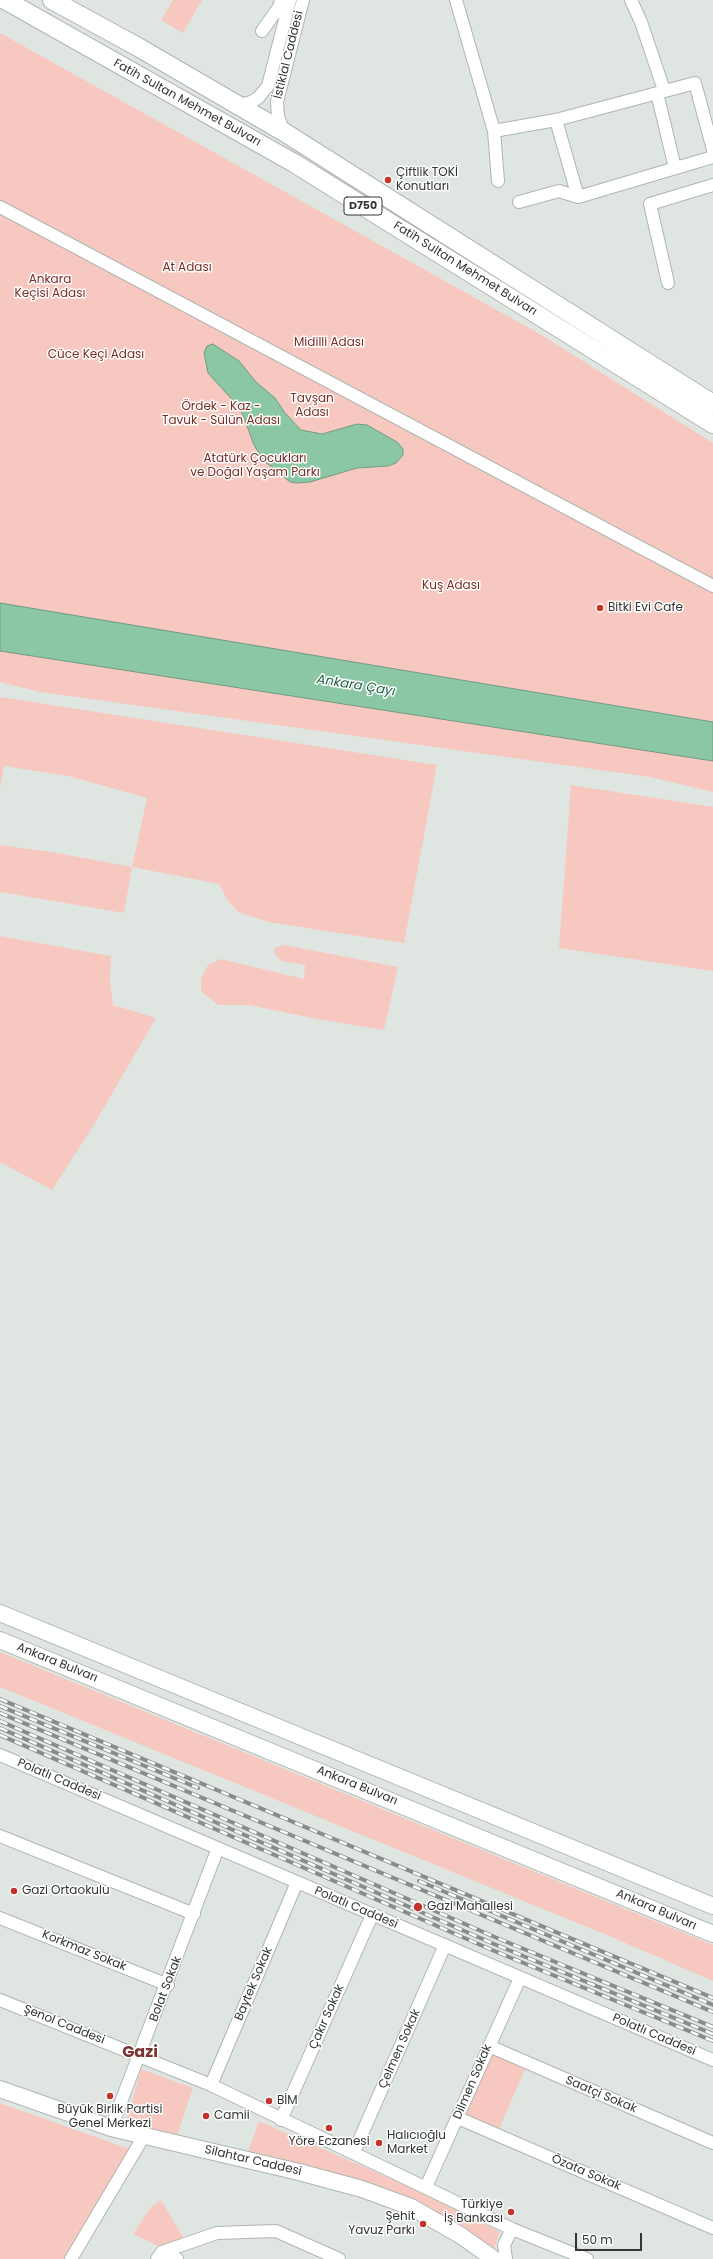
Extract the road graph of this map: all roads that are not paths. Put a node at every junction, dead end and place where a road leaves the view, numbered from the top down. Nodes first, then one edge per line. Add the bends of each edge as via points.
1 (5, 0) edge
2 (52, 0) edge
3 (281, 0) edge
4 (290, 0) edge
5 (303, 0) edge
6 (456, 0) edge
7 (631, 0) edge
8 (262, 31) dead end
9 (660, 92) junction
10 (238, 105) junction
11 (556, 120) junction
12 (494, 131) junction
13 (284, 132) junction
14 (713, 150) edge
15 (713, 157) edge
16 (675, 168) junction
17 (498, 181) dead end
18 (713, 185) edge
19 (578, 197) junction
20 (519, 202) dead end
21 (0, 207) edge
22 (668, 283) dead end
23 (713, 404) edge
24 (713, 424) edge
25 (713, 586) edge
26 (0, 1613) edge
27 (0, 1640) edge
28 (0, 1755) edge
29 (0, 1836) edge
30 (218, 1848) junction
31 (297, 1882) junction
32 (713, 1906) edge
33 (194, 1914) junction
34 (372, 1914) junction
35 (0, 1918) edge
36 (713, 1934) edge
37 (445, 1945) junction
38 (520, 1978) junction
39 (168, 1985) junction
40 (0, 2000) edge
41 (489, 2046) junction
42 (140, 2055) junction
43 (713, 2060) edge
44 (211, 2085) junction
45 (0, 2089) edge
46 (458, 2118) junction
47 (281, 2120) junction
48 (111, 2128) junction
49 (144, 2136) junction
50 (713, 2143) edge
51 (354, 2152) junction
52 (426, 2186) junction
53 (713, 2228) edge
54 (512, 2229) junction
55 (159, 2255) edge
56 (71, 2259) edge
57 (177, 2259) edge
58 (339, 2259) edge
59 (494, 2259) edge
60 (506, 2259) edge
61 (586, 2259) edge

1 - 24 highway, Fatih Sultan Mehmet Bulvarı / D750 via 294,163
2 - 10 highway, Fatih Sultan Mehmet Bulvarı / D750
3 - 8 street
4 - 10 street, İstiklal Caddesi via 268,86 258,98
5 - 13 street, İstiklal Caddesi via 277,102 278,117
6 - 12 street
7 - 9 street
9 - 11 street
9 - 14 street via 695,83
9 - 16 street
10 - 13 highway, Fatih Sultan Mehmet Bulvarı / D750
11 - 12 street
11 - 19 street
12 - 17 street
13 - 23 highway, Fatih Sultan Mehmet Bulvarı / D750
15 - 16 street
16 - 19 street
18 - 22 street via 650,204
19 - 20 street via 559,191
21 - 25 street
26 - 32 main road, Ankara Bulvarı
27 - 36 main road, Ankara Bulvarı
28 - 30 street, Polatlı Caddesi
29 - 33 street
30 - 31 street, Polatlı Caddesi
30 - 33 street, Bolat Sokak
31 - 34 street, Polatlı Caddesi
31 - 44 street, Baytek Sokak
33 - 39 street, Bolat Sokak
34 - 37 street, Polatlı Caddesi
34 - 47 street, Çakır Sokak
35 - 39 street, Korkmaz Sokak
37 - 38 street, Polatlı Caddesi
37 - 51 street, Çelmen Sokak
38 - 41 street, Dilmen Sokak
38 - 43 street, Polatlı Caddesi
39 - 42 street, Bolat Sokak
40 - 42 street, Şenol Caddesi
41 - 46 street, Dilmen Sokak
41 - 50 street, Saatçi Sokak
42 - 44 street, Şenol Caddesi
42 - 48 street, Bolat Sokak
44 - 47 street, Şenol Caddesi
45 - 48 main road, Silahtar Caddesi
46 - 52 street, Dilmen Sokak
46 - 53 street, Özata Sokak
47 - 51 street, Şenol Caddesi
48 - 49 main road, Silahtar Caddesi
49 - 56 street
49 - 59 main road, Silahtar Caddesi via 299,2172 397,2202 411,2207 460,2235
51 - 52 street, Şenol Caddesi
52 - 54 street, Şenol Caddesi
54 - 60 street via 504,2245
54 - 61 street, Şenol Caddesi
55 - 57 street
55 - 58 street via 217,2233 276,2231

